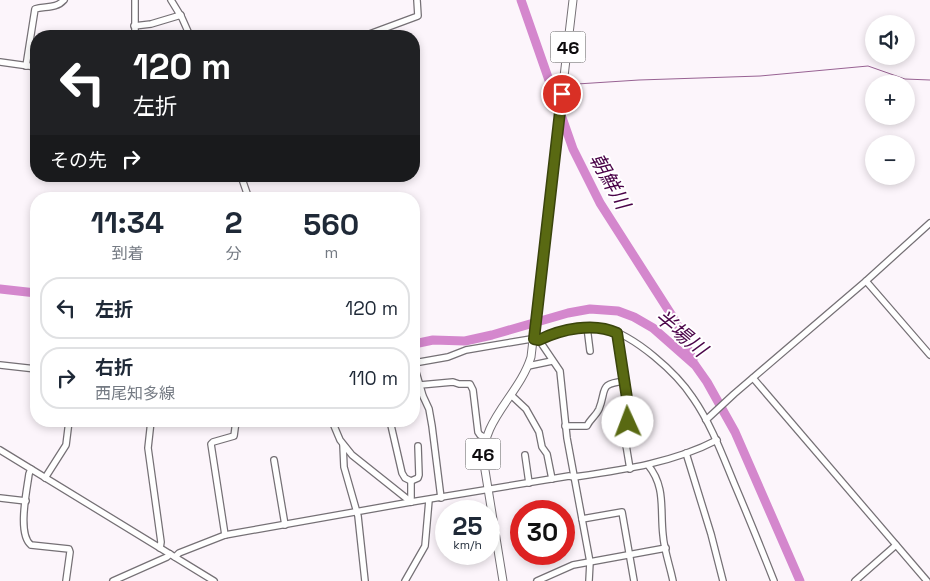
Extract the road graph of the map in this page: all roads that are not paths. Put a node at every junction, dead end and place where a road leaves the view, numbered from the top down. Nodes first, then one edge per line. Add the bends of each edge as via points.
1 (64, 0) edge
2 (134, 0) edge
3 (171, 0) edge
4 (417, 0) edge
5 (573, 0) edge
6 (181, 15) junction
7 (134, 26) junction
8 (32, 30) edge
9 (134, 30) edge
10 (187, 30) edge
11 (380, 30) edge
12 (30, 41) edge
13 (0, 62) edge
14 (26, 66) junction
15 (30, 66) edge
16 (930, 223) edge
17 (866, 281) junction
18 (587, 327) junction
19 (617, 333) junction
20 (536, 340) junction
21 (590, 351) dead end
22 (930, 355) edge
23 (552, 361) junction
24 (420, 363) edge
25 (0, 365) edge
26 (528, 366) junction
27 (30, 368) edge
28 (753, 378) junction
29 (625, 381) junction
30 (420, 385) joint
31 (512, 395) junction
32 (707, 419) junction
33 (566, 426) junction
34 (68, 427) edge
35 (150, 427) edge
36 (235, 427) edge
37 (335, 427) edge
38 (391, 427) edge
39 (486, 438) junction
40 (717, 440) junction
41 (343, 445) junction
42 (418, 446) dead end
43 (0, 450) edge
44 (686, 453) junction
45 (525, 455) dead end
46 (274, 460) dead end
47 (648, 465) junction
48 (32, 469) junction
49 (630, 469) junction
50 (574, 477) junction
51 (45, 478) junction
52 (552, 479) junction
53 (411, 480) junction
54 (529, 483) junction
55 (489, 490) junction
56 (0, 498) edge
57 (441, 498) junction
58 (429, 500) junction
59 (26, 501) junction
60 (411, 502) junction
61 (356, 512) junction
62 (582, 519) junction
63 (285, 525) junction
64 (225, 535) junction
65 (896, 546) junction
66 (160, 548) junction
67 (666, 548) junction
68 (629, 554) junction
69 (173, 556) junction
70 (590, 562) junction
71 (66, 581) edge
72 (113, 581) edge
73 (214, 581) edge
74 (365, 581) edge
75 (404, 581) edge
76 (503, 581) edge
77 (537, 581) edge
78 (589, 581) edge
79 (634, 581) edge
80 (673, 581) edge
81 (723, 581) edge
82 (774, 581) edge
83 (855, 581) edge
84 (927, 581) edge

1 - 8 street via 54,7 35,9
2 - 7 street
3 - 6 street
4 - 11 street via 418,16
5 - 20 main road, 46 via 534,331
6 - 7 street
6 - 10 street
7 - 9 street
12 - 14 street
13 - 14 street
14 - 15 street
16 - 17 street
17 - 22 street
17 - 28 street
18 - 19 street
18 - 20 street
18 - 21 street
19 - 29 street
19 - 32 street via 668,370 692,396
20 - 23 street
20 - 24 street via 466,350
20 - 26 main road, 46
23 - 26 street
23 - 33 street via 560,371
25 - 27 street
26 - 31 main road, 46
28 - 32 street
28 - 65 street
29 - 33 street via 606,386 599,410 587,426
29 - 49 street via 630,418 623,428
30 - 39 street via 470,384 478,432
30 - 57 street via 429,409
31 - 39 main road, 46 via 491,423
31 - 52 street via 526,408 539,432
32 - 40 street
33 - 50 street
34 - 51 street via 66,445
35 - 66 street via 148,448
36 - 64 street via 234,436 211,444
37 - 41 street
38 - 53 street via 402,473
39 - 55 main road, 46 via 483,454
40 - 44 street
40 - 82 street
41 - 60 street
41 - 61 street via 344,467
42 - 53 street via 419,475
43 - 48 street
44 - 47 street
44 - 81 street
45 - 54 street
46 - 63 street
47 - 49 street
47 - 67 street via 660,488
48 - 51 street
48 - 59 street
49 - 50 street
50 - 52 street
50 - 62 street
51 - 66 street
52 - 54 street
53 - 60 street
54 - 55 street
55 - 57 street
55 - 76 main road, 46
56 - 59 street
57 - 58 street
58 - 60 street
58 - 75 street via 425,546
59 - 71 street via 24,520 28,542 70,550
60 - 61 street
61 - 63 street
61 - 74 street
62 - 68 street via 622,512
62 - 70 street
63 - 64 street
64 - 69 street
65 - 83 street
65 - 84 street
66 - 69 street
67 - 68 street
67 - 80 street
68 - 70 street
68 - 79 street
69 - 72 street
69 - 73 street
70 - 77 street via 573,565
70 - 78 street

